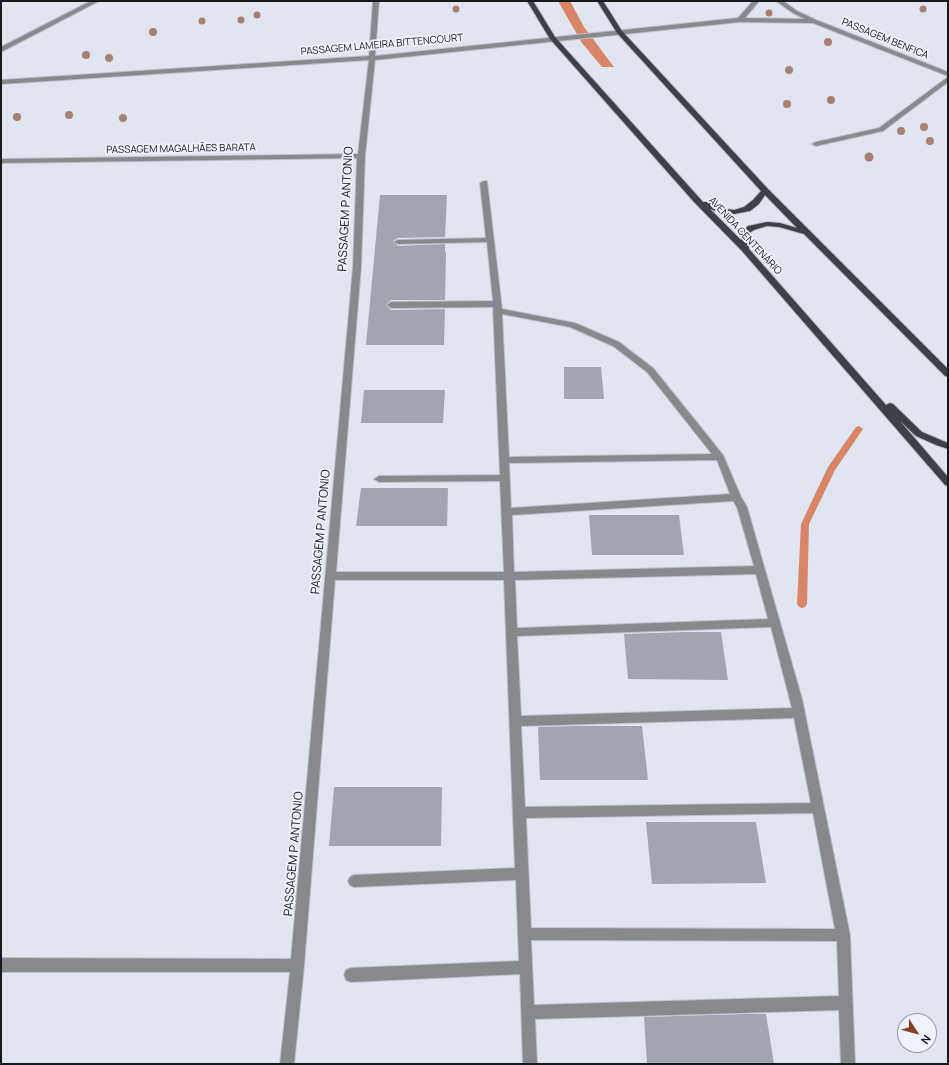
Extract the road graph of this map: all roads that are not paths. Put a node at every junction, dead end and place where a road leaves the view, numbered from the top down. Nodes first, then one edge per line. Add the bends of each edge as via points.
1 (96, 1) edge
2 (376, 1) edge
3 (530, 1) edge
4 (600, 1) edge
5 (756, 1) edge
6 (779, 1) edge
7 (740, 20) junction
8 (814, 21) junction
9 (619, 32) junction
10 (552, 38) junction
11 (1, 50) edge
12 (372, 58) junction
13 (948, 74) edge
14 (948, 79) edge
15 (1, 82) edge
16 (816, 144) dead end
17 (361, 156) junction
18 (1, 161) edge
19 (484, 183) dead end
20 (765, 191) junction
21 (698, 200) junction
22 (805, 233) junction
23 (490, 240) junction
24 (398, 242) dead end
25 (745, 249) junction
26 (391, 305) dead end
27 (497, 308) junction
28 (853, 372) junction
29 (948, 374) edge
30 (948, 446) edge
31 (720, 457) junction
32 (504, 460) junction
33 (505, 478) junction
34 (379, 479) dead end
35 (948, 483) edge
36 (736, 498) junction
37 (506, 512) junction
38 (760, 570) junction
39 (330, 576) junction
40 (510, 576) junction
41 (775, 623) junction
42 (512, 632) junction
43 (799, 713) junction
44 (516, 721) junction
45 (818, 808) junction
46 (520, 813) junction
47 (522, 874) junction
48 (354, 881) dead end
49 (525, 934) junction
50 (843, 935) junction
51 (1, 965) edge
52 (297, 966) junction
53 (526, 967) junction
54 (352, 974) dead end
55 (846, 1003) junction
56 (528, 1012) junction
57 (287, 1064) edge
58 (530, 1064) edge
59 (848, 1064) edge

1 - 11 street
2 - 12 street, PASSAGEM P ANTONIO
3 - 10 main road, AVENIDA CENTENÁRIO
4 - 9 main road
5 - 7 street
6 - 8 street, PASSAGEM BENFICA
7 - 8 street, PASSAGEM BENFICA
7 - 9 street, PASSAGEM LAMEIRA BITTENCOURT
8 - 13 street, PASSAGEM BENFICA
9 - 10 street, PASSAGEM LAMEIRA BITTENCOURT
9 - 20 main road
10 - 12 street, PASSAGEM LAMEIRA BITTENCOURT
10 - 21 main road, AVENIDA CENTENÁRIO
12 - 15 street, PASSAGEM LAMEIRA BITTENCOURT
12 - 17 street, PASSAGEM P ANTONIO
14 - 16 street via 881,130
17 - 18 street, PASSAGEM MAGALHÃES BARATA
17 - 39 street, PASSAGEM P ANTONIO via 357,267
19 - 23 street
20 - 21 main road via 747,209 734,212 718,210
20 - 22 main road
21 - 25 main road, AVENIDA CENTENÁRIO
22 - 25 main road via 780,225 767,224 751,228 744,233
22 - 29 main road
23 - 24 street
23 - 27 street
25 - 28 main road, AVENIDA CENTENÁRIO
26 - 27 street
27 - 31 street via 572,325 616,344 650,370
27 - 32 street
28 - 30 main road via 919,434
28 - 35 main road, AVENIDA CENTENÁRIO
31 - 32 street
31 - 36 street
32 - 33 street
33 - 34 street
33 - 37 street
36 - 37 street
36 - 38 street via 742,507
37 - 40 street
38 - 40 street
38 - 41 street
39 - 40 street
39 - 52 street, PASSAGEM P ANTONIO
40 - 42 street
41 - 42 street
41 - 43 street
42 - 44 street
43 - 44 street
43 - 45 street
44 - 46 street
45 - 46 street
45 - 50 street
46 - 47 street
47 - 48 street
47 - 49 street
49 - 50 street
49 - 53 street
50 - 55 street
51 - 52 street
52 - 57 street, PASSAGEM P ANTONIO
53 - 54 street
53 - 56 street
55 - 56 street
55 - 59 street
56 - 58 street

